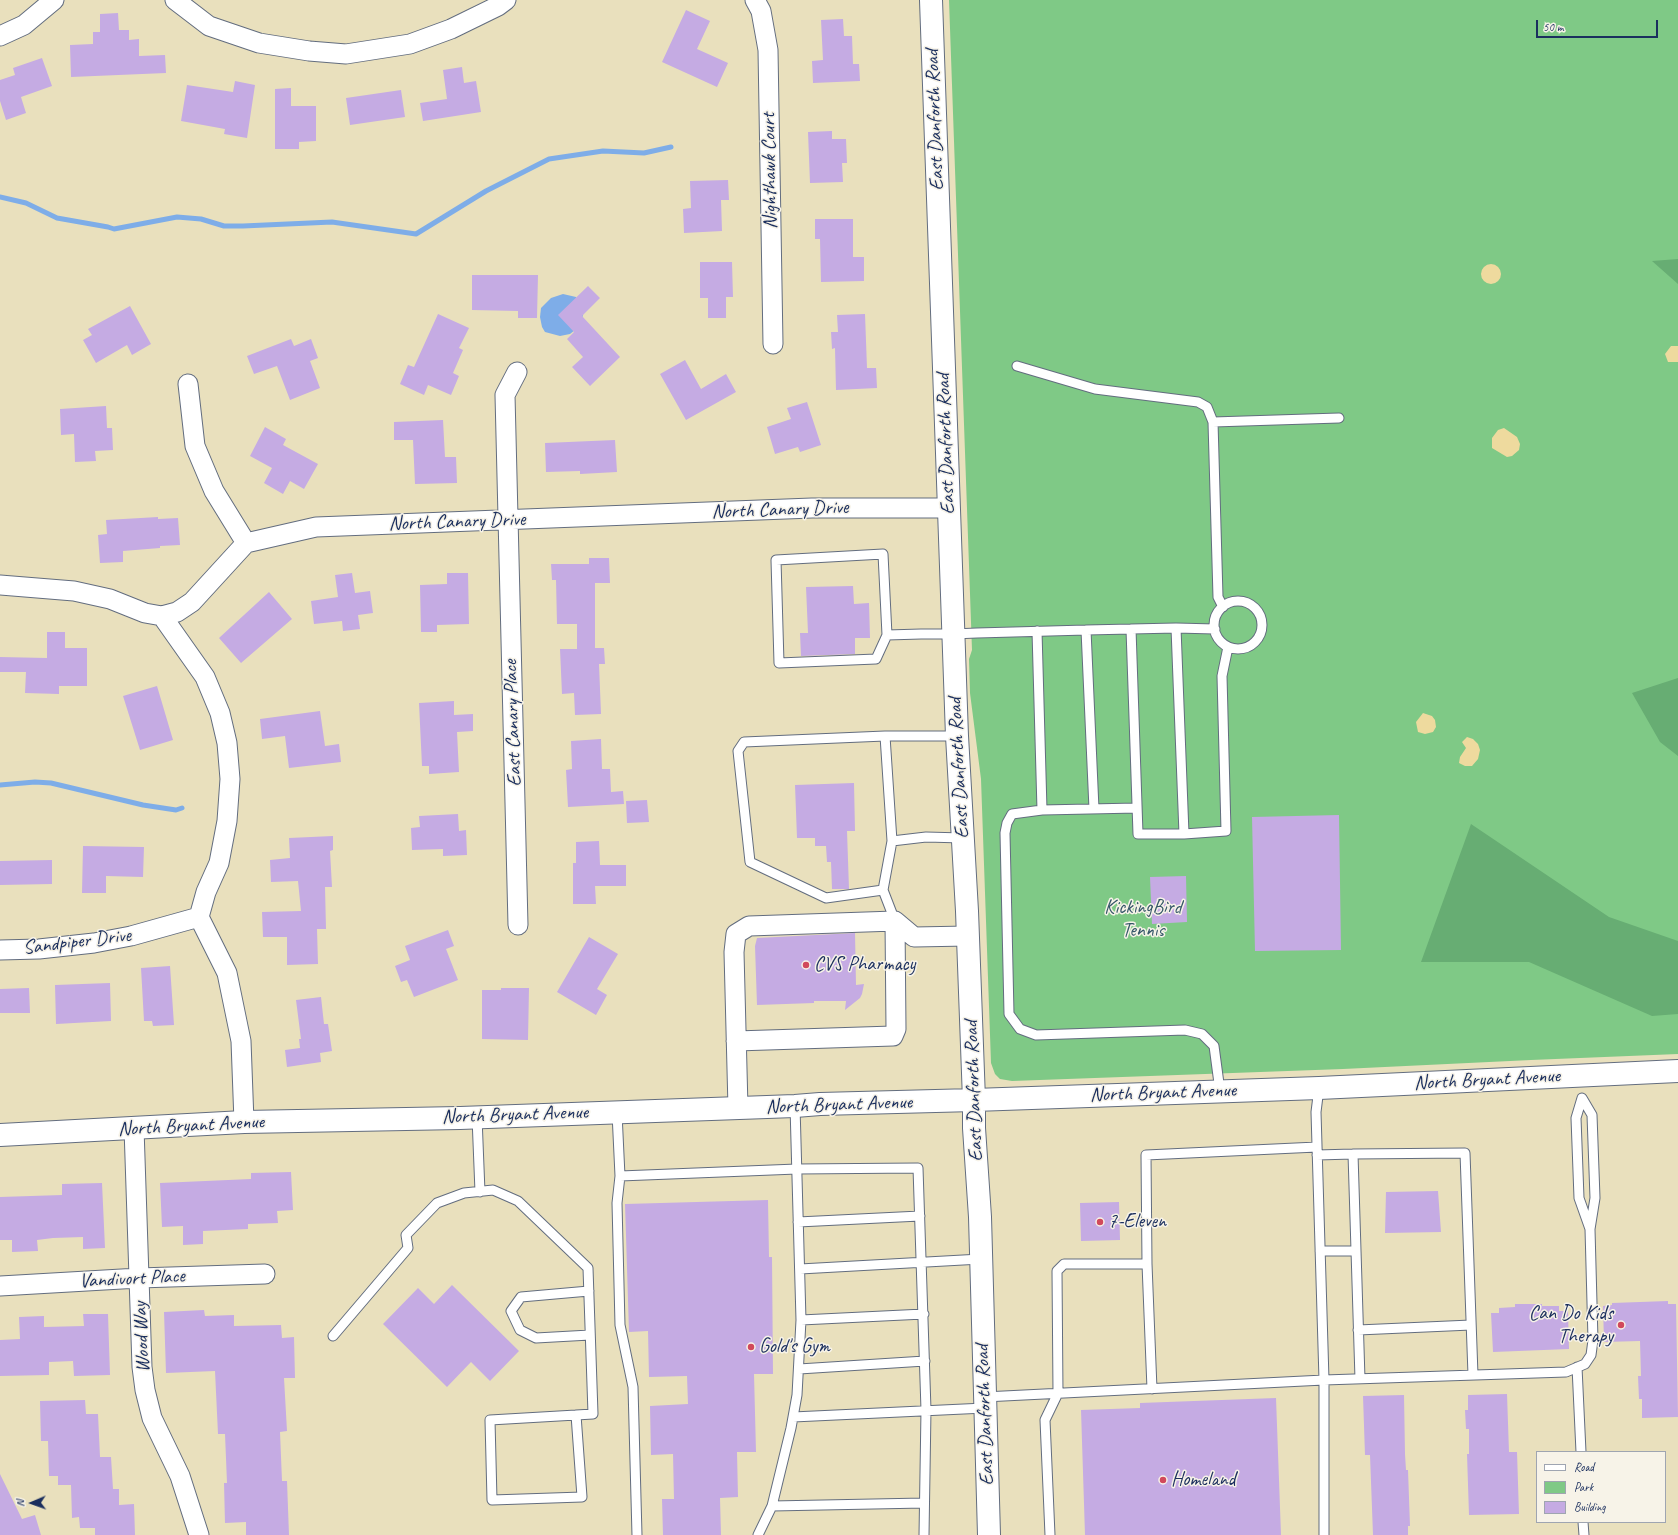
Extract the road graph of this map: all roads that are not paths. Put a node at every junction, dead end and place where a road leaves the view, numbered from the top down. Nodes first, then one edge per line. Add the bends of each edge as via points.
1 (54, 0) edge
2 (175, 0) edge
3 (506, 0) edge
4 (756, 0) edge
5 (931, 0) edge
6 (0, 36) edge
7 (773, 344) dead end
8 (1017, 366) dead end
9 (517, 372) dead end
10 (188, 384) dead end
11 (1339, 418) dead end
12 (1213, 422) junction
13 (948, 508) junction
14 (508, 521) junction
15 (246, 543) junction
16 (0, 585) edge
17 (1223, 607) junction
18 (162, 616) junction
19 (1176, 628) junction
20 (1131, 629) junction
21 (1215, 629) junction
22 (1086, 630) junction
23 (1037, 631) junction
24 (954, 634) junction
25 (887, 635) junction
26 (1228, 647) junction
27 (885, 736) junction
28 (957, 736) junction
29 (1137, 808) junction
30 (1094, 809) junction
31 (1042, 810) junction
32 (1184, 834) junction
33 (963, 838) junction
34 (892, 841) junction
35 (883, 890) junction
36 (199, 917) junction
37 (895, 921) junction
38 (518, 925) dead end
39 (968, 936) junction
40 (0, 950) edge
41 (736, 1041) junction
42 (1678, 1071) edge
43 (1582, 1087) junction
44 (1319, 1088) junction
45 (1220, 1091) junction
46 (974, 1100) junction
47 (795, 1106) junction
48 (738, 1108) junction
49 (617, 1111) junction
50 (477, 1117) junction
51 (244, 1122) junction
52 (134, 1128) junction
53 (0, 1135) edge
54 (1317, 1151) junction
55 (1353, 1154) junction
56 (797, 1169) junction
57 (620, 1176) junction
58 (480, 1192) junction
59 (920, 1216) junction
60 (798, 1222) junction
61 (1590, 1229) junction
62 (1356, 1250) junction
63 (1320, 1251) junction
64 (981, 1259) junction
65 (922, 1262) junction
66 (1147, 1264) junction
67 (800, 1269) junction
68 (265, 1274) dead end
69 (139, 1278) junction
70 (0, 1286) edge
71 (589, 1291) junction
72 (924, 1314) junction
73 (801, 1320) junction
74 (1471, 1325) junction
75 (1358, 1330) junction
76 (333, 1336) dead end
77 (590, 1336) junction
78 (925, 1361) junction
79 (1577, 1367) junction
80 (799, 1369) junction
81 (1473, 1375) junction
82 (1360, 1379) junction
83 (1324, 1380) junction
84 (1152, 1389) junction
85 (1058, 1393) junction
86 (985, 1402) junction
87 (926, 1410) junction
88 (576, 1415) junction
89 (793, 1417) junction
90 (1580, 1451) edge
91 (924, 1503) junction
92 (772, 1506) junction
93 (1583, 1523) edge
94 (199, 1535) edge
95 (637, 1535) edge
96 (758, 1535) edge
97 (924, 1535) edge
98 (989, 1535) edge
99 (1050, 1535) edge
100 (1324, 1535) edge
101 (1584, 1535) edge

1 - 6 street via 24,25
2 - 3 street via 209,26 259,43 346,54 410,44 451,29
4 - 7 street, Nighthawk Court via 761,11 768,50
5 - 13 street, East Danforth Road
8 - 12 lane via 1095,389 1198,402 1207,407
9 - 14 street, East Canary Place via 505,395
10 - 15 street via 195,446 214,491
11 - 12 lane
12 - 17 lane via 1218,597
13 - 14 street, North Canary Drive via 812,508
13 - 24 street, East Danforth Road
14 - 15 street, North Canary Drive via 316,527
14 - 38 street, East Canary Place
15 - 18 street via 192,602 177,612
16 - 18 street via 74,591 110,599 145,613
17 - 21 lane via 1215,621
17 - 26 lane via 1238,601 1246,602 1253,606 1262,619 1260,634 1250,646 1243,649
18 - 36 street via 205,678 220,713 227,743 230,779 228,821 220,863 206,892
19 - 20 lane
19 - 21 lane
19 - 32 lane
20 - 22 lane
20 - 29 lane
21 - 26 lane via 1222,643
22 - 23 lane
22 - 30 lane
23 - 24 lane
23 - 31 lane
24 - 25 lane
24 - 28 street, East Danforth Road
25 - 25 lane via 883,554 776,560 779,663 876,659
26 - 32 lane via 1222,676 1226,831
27 - 28 lane
27 - 34 lane
27 - 35 lane via 744,742 738,751 750,862 826,898
28 - 33 street, East Danforth Road
29 - 30 lane
29 - 32 lane via 1138,834
30 - 31 lane
31 - 45 lane via 1012,814 1005,833 1009,1014 1020,1029 1036,1035 1185,1030 1202,1034 1214,1046
33 - 34 lane
33 - 39 street, East Danforth Road
34 - 35 lane
35 - 37 lane
36 - 40 street, Sandpiper Drive via 132,936 94,943
36 - 51 street via 227,973 241,1041
37 - 39 street via 914,937
37 - 41 street via 749,926 736,934
37 - 41 street via 894,1036
39 - 46 street, East Danforth Road
41 - 48 street
42 - 43 street, North Bryant Avenue
43 - 44 street, North Bryant Avenue
43 - 61 lane via 1592,1115 1595,1198
43 - 61 lane via 1576,1118 1579,1198
44 - 45 street, North Bryant Avenue
44 - 54 lane via 1316,1112
45 - 46 street, North Bryant Avenue
46 - 47 street, North Bryant Avenue
46 - 64 street, East Danforth Road
47 - 48 street, North Bryant Avenue
47 - 56 lane
48 - 49 street, North Bryant Avenue
49 - 50 street, North Bryant Avenue
49 - 57 lane
50 - 51 street, North Bryant Avenue
50 - 58 lane
51 - 52 street, North Bryant Avenue
52 - 53 street, North Bryant Avenue
52 - 69 street, Wood Way
54 - 55 lane
54 - 63 lane
54 - 66 lane via 1146,1155
55 - 62 lane
55 - 74 lane via 1465,1153
56 - 57 lane
56 - 59 lane via 918,1168
56 - 60 lane
57 - 95 lane via 617,1203 620,1325 633,1387
58 - 71 lane via 492,1190 518,1202 588,1268
58 - 76 lane via 464,1193 437,1203 406,1235 408,1248
59 - 60 lane
59 - 65 lane
60 - 67 lane
61 - 79 lane via 1593,1340 1591,1355 1585,1364
62 - 63 lane
62 - 75 lane
63 - 83 lane
64 - 65 lane
64 - 86 street, East Danforth Road
65 - 67 lane
65 - 72 lane
66 - 84 lane
66 - 85 lane via 1064,1264 1057,1271
67 - 73 lane
68 - 69 street, Vandivort Place
69 - 70 street, Vandivort Place
69 - 94 street, Wood Way via 145,1390 152,1418 180,1476
71 - 77 lane
71 - 77 lane via 521,1297 511,1311 520,1330 536,1338
72 - 73 lane
72 - 78 lane
73 - 80 lane
74 - 75 lane
74 - 81 lane
75 - 82 lane
77 - 88 lane via 593,1414
78 - 80 lane
78 - 87 lane
79 - 81 lane via 1566,1372
79 - 90 lane
80 - 89 lane
81 - 82 lane
82 - 83 lane
83 - 84 lane
83 - 100 lane
84 - 85 lane
85 - 86 lane
85 - 99 lane via 1045,1420
86 - 87 lane
86 - 98 street, East Danforth Road
87 - 89 lane
87 - 91 lane
88 - 88 lane via 582,1497 492,1500 490,1420
89 - 92 lane
91 - 92 lane
91 - 97 lane
92 - 96 lane
93 - 101 lane

